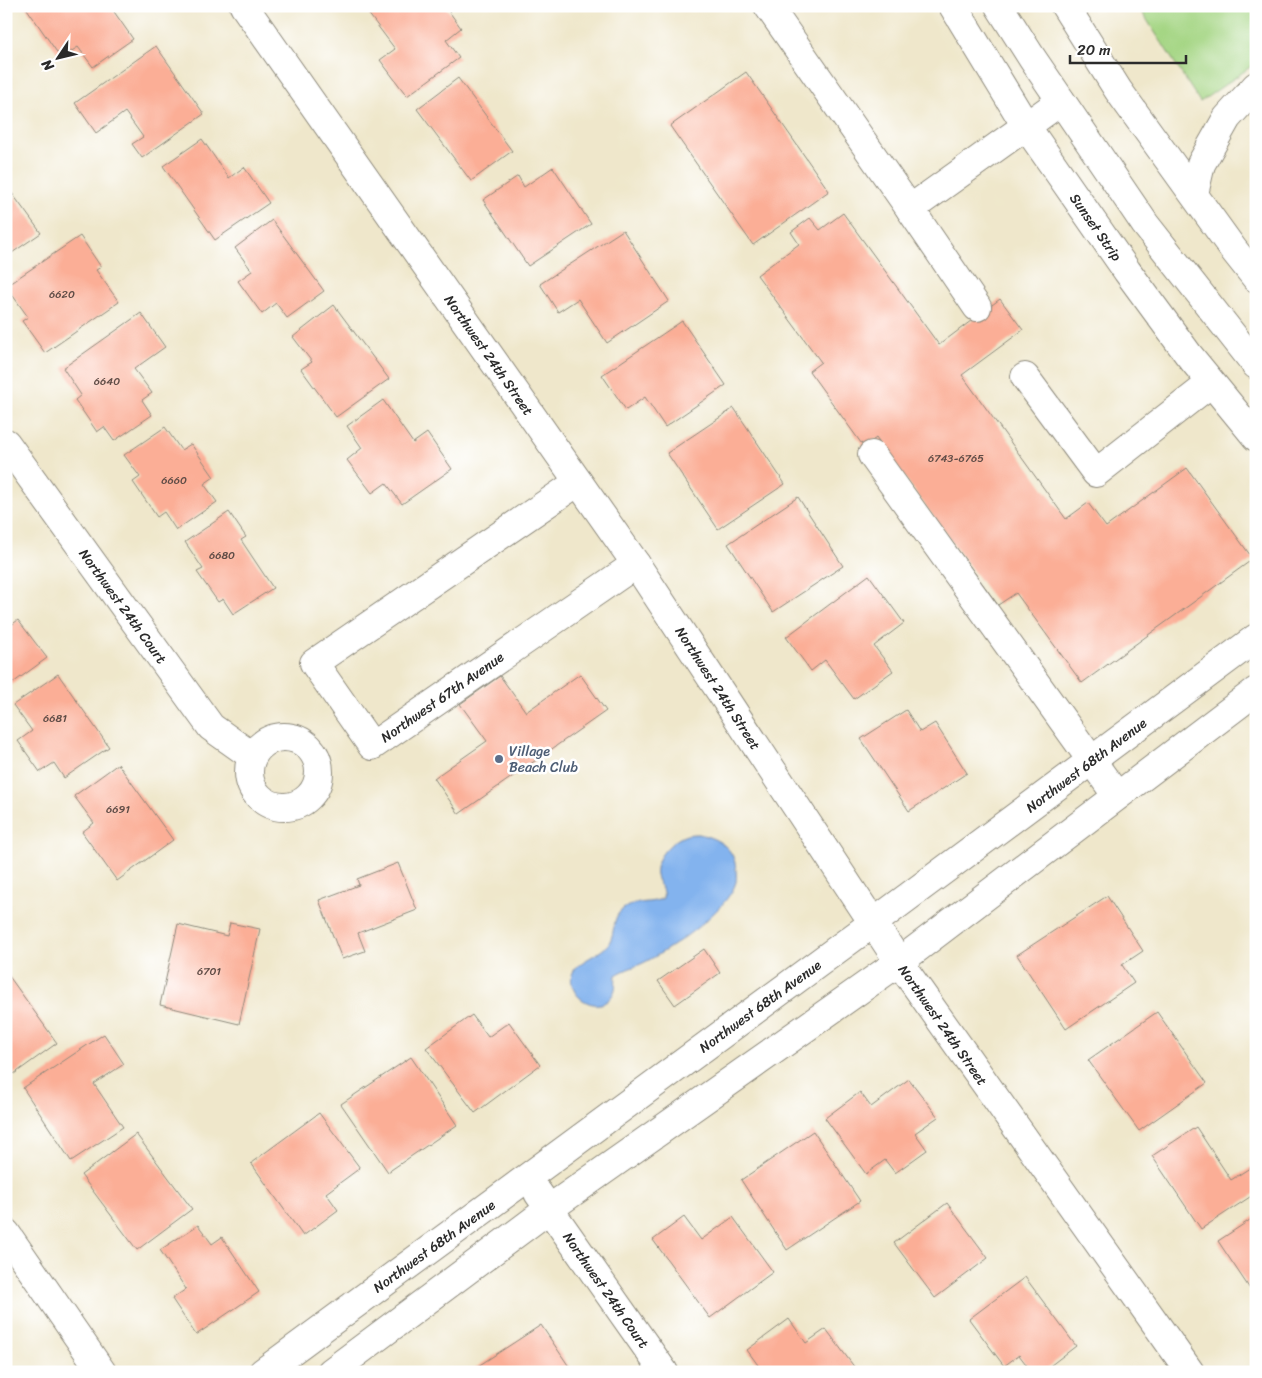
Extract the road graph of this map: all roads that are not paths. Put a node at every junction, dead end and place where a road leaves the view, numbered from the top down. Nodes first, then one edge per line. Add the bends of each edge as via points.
1 (244, 6) edge
2 (768, 6) edge
3 (953, 6) edge
4 (999, 6) edge
5 (1065, 6) edge
6 (1256, 86) edge
7 (1062, 101) junction
8 (1026, 126) junction
9 (1194, 194) junction
10 (910, 209) junction
11 (1256, 278) edge
12 (977, 307) dead end
13 (1256, 365) edge
14 (1025, 377) dead end
15 (1211, 383) junction
16 (1256, 437) edge
17 (6, 443) edge
18 (872, 455) dead end
19 (578, 482) junction
20 (636, 564) junction
21 (1256, 638) edge
22 (1256, 691) edge
23 (252, 756) dead end
24 (1092, 760) junction
25 (1117, 796) junction
26 (873, 923) junction
27 (899, 962) junction
28 (527, 1178) junction
29 (549, 1209) junction
30 (6, 1233) edge
31 (102, 1372) edge
32 (263, 1372) edge
33 (332, 1372) edge
34 (664, 1372) edge
35 (1190, 1372) edge

1 - 19 street, Northwest 24th Street
2 - 10 street
3 - 8 street, Sunset Strip
4 - 7 street
5 - 9 street via 1118,90
6 - 9 street via 1227,118 1201,164
7 - 8 street
7 - 13 street via 1145,224
8 - 10 street
8 - 15 street, Sunset Strip via 1127,272
9 - 11 street
10 - 12 street
14 - 15 street via 1096,474
15 - 16 street, Sunset Strip
17 - 23 street, Northwest 24th Court via 211,727
18 - 24 street
19 - 20 street, Northwest 24th Street
19 - 20 street, Northwest 67th Avenue via 314,663 372,746
20 - 26 street, Northwest 24th Street
21 - 24 street, Northwest 68th Avenue
22 - 25 street
24 - 25 street
24 - 26 street, Northwest 68th Avenue
25 - 27 street
26 - 27 street, Northwest 24th Street
26 - 28 street, Northwest 68th Avenue
27 - 29 street
27 - 35 street, Northwest 24th Street
28 - 29 street, Northwest 24th Court
28 - 32 street, Northwest 68th Avenue
29 - 33 street
29 - 34 street, Northwest 24th Court
30 - 31 street

